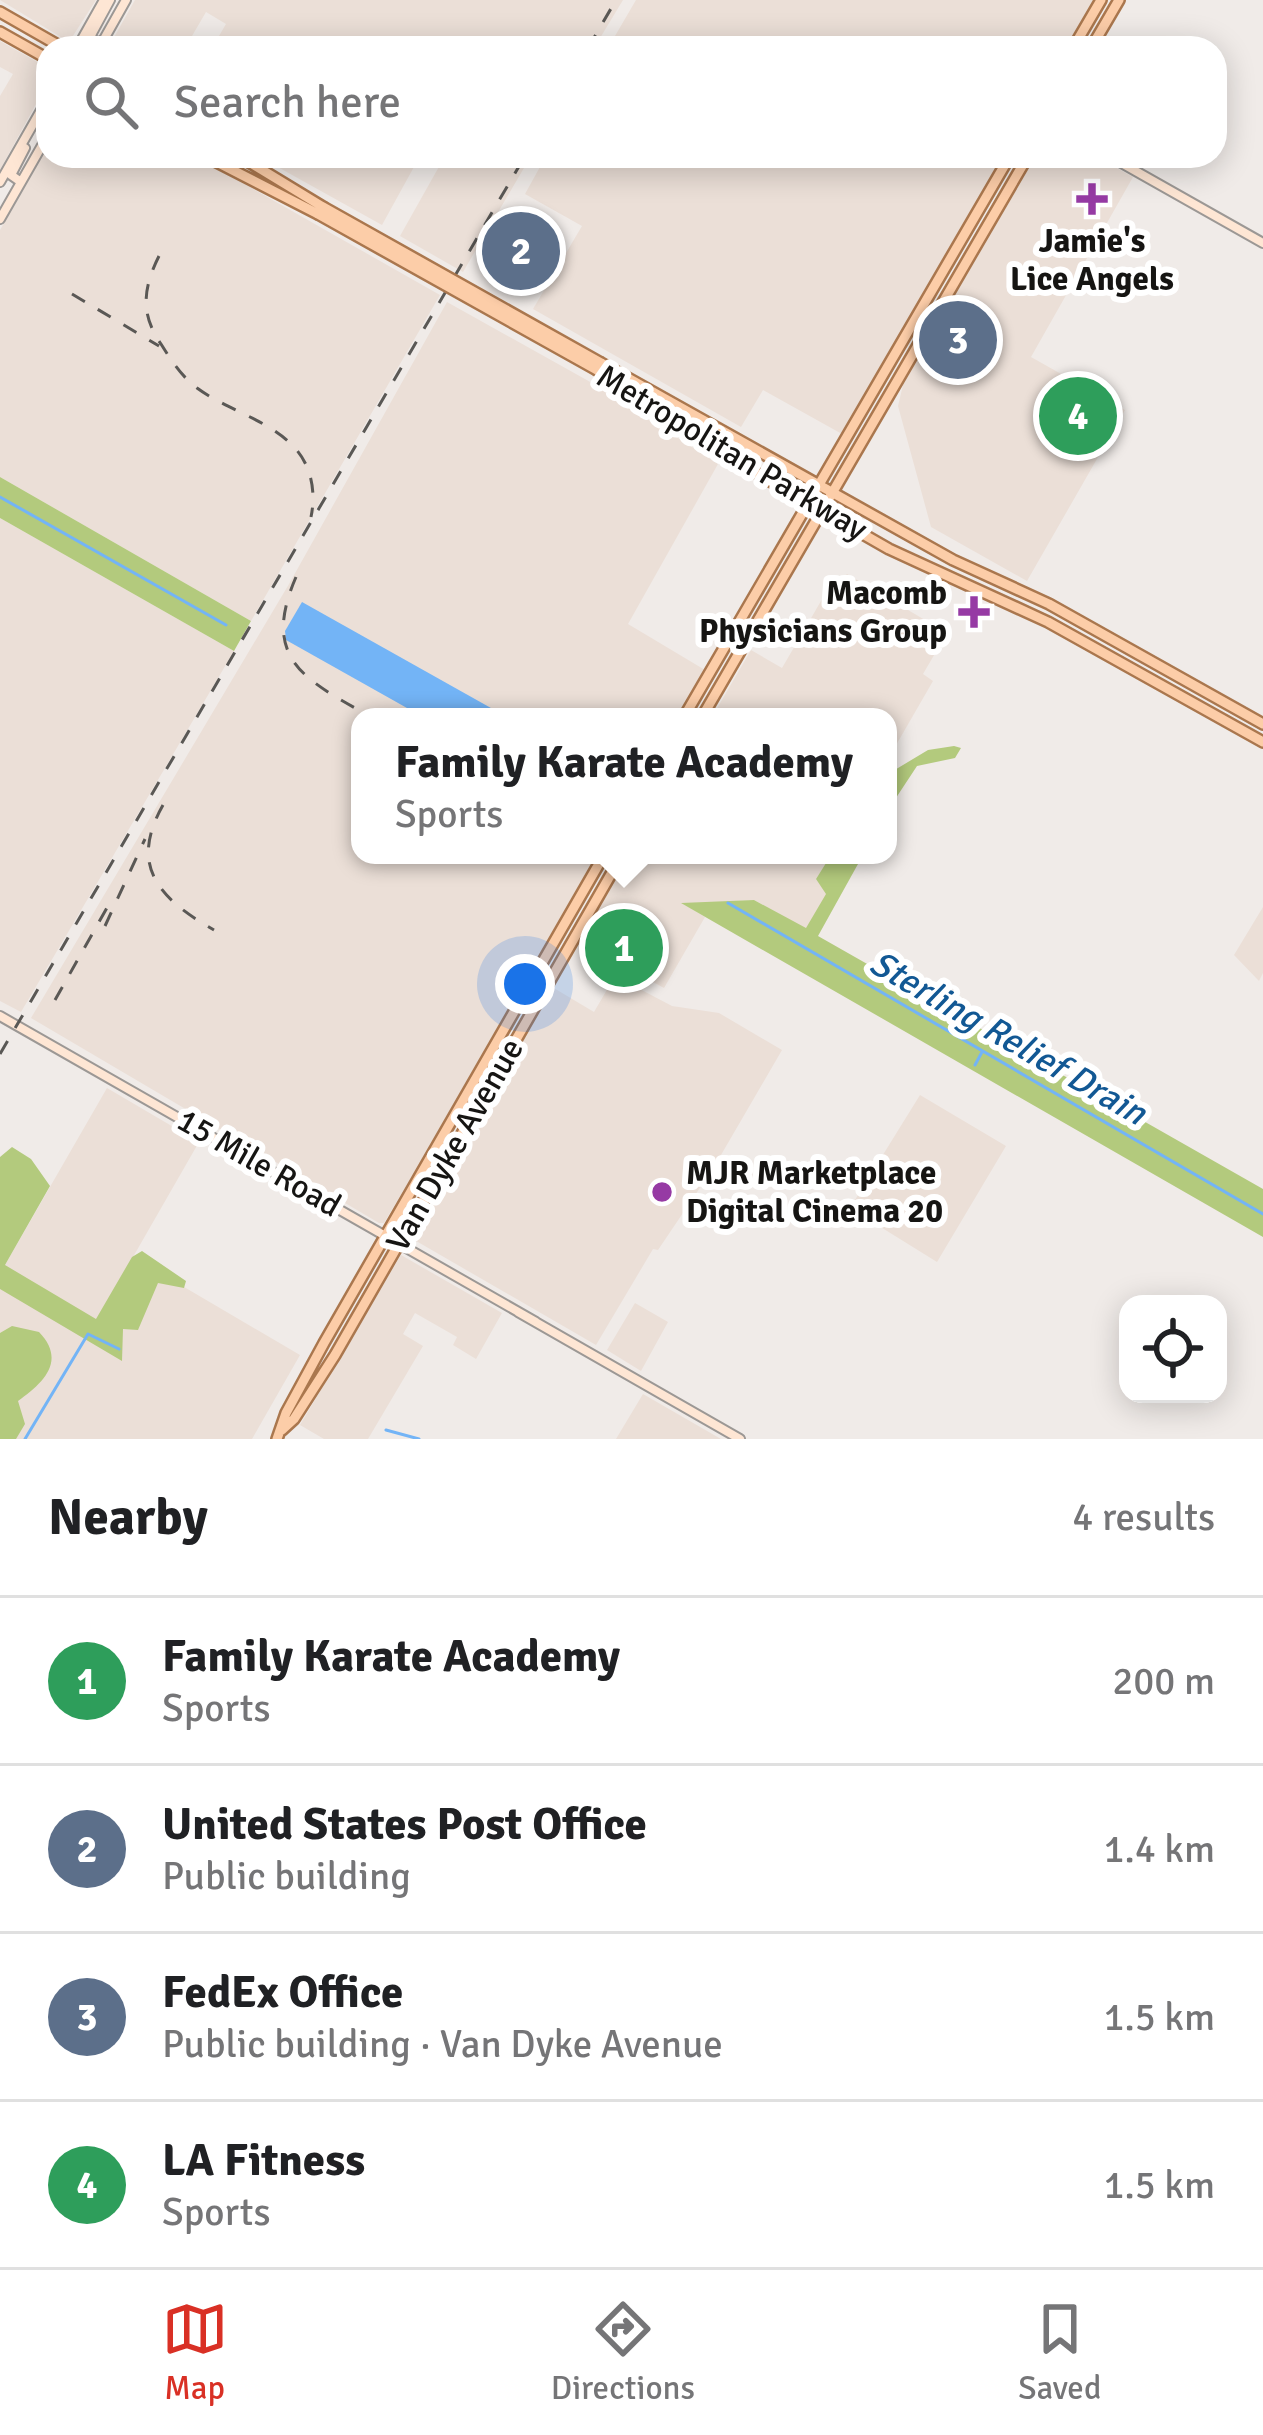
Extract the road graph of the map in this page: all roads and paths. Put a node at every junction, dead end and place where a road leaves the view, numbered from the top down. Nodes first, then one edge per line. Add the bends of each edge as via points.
1 (107, 0) edge
2 (123, 0) edge
3 (1101, 0) edge
4 (1119, 0) edge
5 (0, 12) edge
6 (0, 32) edge
7 (42, 36) edge
8 (84, 36) edge
9 (91, 36) edge
10 (106, 36) edge
11 (1080, 36) edge
12 (1098, 36) edge
13 (36, 52) edge
14 (36, 120) edge
15 (33, 125) junction
16 (36, 154) edge
17 (230, 168) edge
18 (257, 168) edge
19 (1003, 168) edge
20 (1021, 168) edge
21 (1130, 168) edge
22 (0, 182) edge
23 (21, 182) junction
24 (986, 198) junction
25 (321, 211) junction
26 (996, 212) junction
27 (0, 219) edge
28 (968, 227) junction
29 (978, 242) junction
30 (1263, 243) edge
31 (914, 322) junction
32 (922, 338) junction
33 (599, 367) junction
34 (871, 396) junction
35 (880, 411) junction
36 (702, 416) junction
37 (683, 430) junction
38 (744, 440) junction
39 (723, 455) junction
40 (821, 483) junction
41 (834, 490) junction
42 (809, 504) junction
43 (822, 512) junction
44 (909, 533) junction
45 (889, 549) junction
46 (953, 560) junction
47 (935, 572) junction
48 (1015, 589) junction
49 (754, 597) junction
50 (1002, 600) junction
51 (1040, 600) junction
52 (1030, 613) junction
53 (762, 616) junction
54 (735, 630) junction
55 (744, 646) junction
56 (1162, 667) junction
57 (1149, 678) junction
58 (700, 691) junction
59 (690, 708) edge
60 (703, 708) edge
61 (708, 708) edge
62 (1263, 724) edge
63 (1263, 742) edge
64 (599, 864) edge
65 (617, 864) edge
66 (549, 951) junction
67 (559, 965) junction
68 (528, 987) junction
69 (538, 1001) junction
70 (0, 1016) edge
71 (458, 1110) junction
72 (467, 1124) junction
73 (440, 1141) junction
74 (449, 1156) junction
75 (386, 1235) junction
76 (399, 1243) junction
77 (342, 1311) junction
78 (351, 1327) junction
79 (324, 1342) junction
80 (334, 1355) junction
81 (296, 1406) junction
82 (280, 1434) edge
83 (740, 1439) edge

1 - 8 main road
1 - 9 main road
2 - 10 main road
3 - 11 main road
4 - 12 main road
5 - 7 main road
6 - 13 main road
14 - 15 main road
15 - 22 main road
15 - 23 main road via 11,175
16 - 23 main road
17 - 25 main road, Metropolitan Parkway
18 - 25 main road, Metropolitan Parkway
19 - 24 main road
20 - 26 main road
21 - 30 main road
23 - 27 main road
24 - 26 main road
24 - 28 main road
25 - 33 main road, Metropolitan Parkway, bridge
26 - 29 main road
28 - 29 main road
28 - 31 main road
29 - 32 main road
31 - 32 main road
31 - 34 main road
32 - 35 main road
33 - 36 main road, Metropolitan Parkway
33 - 37 main road, Metropolitan Parkway
34 - 35 main road
34 - 40 main road
35 - 41 main road
36 - 37 main road via 697,428
36 - 38 main road, Metropolitan Parkway
37 - 39 main road, Metropolitan Parkway
38 - 39 main road via 727,444
38 - 40 main road, Metropolitan Parkway
39 - 42 main road, Metropolitan Parkway
40 - 41 main road, Metropolitan Parkway
40 - 42 main road
41 - 43 main road
41 - 44 main road, Metropolitan Parkway
42 - 43 main road, Metropolitan Parkway
42 - 49 main road
43 - 45 main road, Metropolitan Parkway
43 - 53 main road
44 - 45 main road via 904,546
44 - 46 main road, Metropolitan Parkway
45 - 47 main road, Metropolitan Parkway
46 - 47 main road
46 - 48 main road, Metropolitan Parkway
47 - 50 main road, Metropolitan Parkway
48 - 50 main road
48 - 51 main road, Metropolitan Parkway
49 - 53 main road
49 - 54 main road
50 - 52 main road, Metropolitan Parkway
51 - 52 main road
51 - 56 main road, Metropolitan Parkway
52 - 57 main road, Metropolitan Parkway
53 - 55 main road
54 - 55 main road
54 - 58 main road
55 - 61 main road
56 - 57 main road
56 - 62 main road, Metropolitan Parkway
57 - 63 main road, Metropolitan Parkway
58 - 59 main road
58 - 60 main road
64 - 66 main road, Van Dyke Avenue
65 - 67 main road, Van Dyke Avenue
66 - 67 main road
66 - 68 main road, Van Dyke Avenue
67 - 69 main road, Van Dyke Avenue
68 - 69 main road
68 - 71 main road, Van Dyke Avenue
69 - 72 main road, Van Dyke Avenue
70 - 75 main road, 15 Mile Road
71 - 72 main road
71 - 73 main road, Van Dyke Avenue
72 - 74 main road, Van Dyke Avenue
73 - 74 main road
73 - 75 main road, Van Dyke Avenue
74 - 76 main road, Van Dyke Avenue
75 - 76 main road, 15 Mile Road
75 - 77 main road, Van Dyke Avenue
76 - 78 main road, Van Dyke Avenue
76 - 83 main road, 15 Mile Road
77 - 78 main road
77 - 79 main road, Van Dyke Avenue
78 - 80 main road, Van Dyke Avenue
79 - 80 main road
79 - 81 main road, Van Dyke Avenue
80 - 81 main road, Van Dyke Avenue
81 - 82 main road, Van Dyke Avenue

